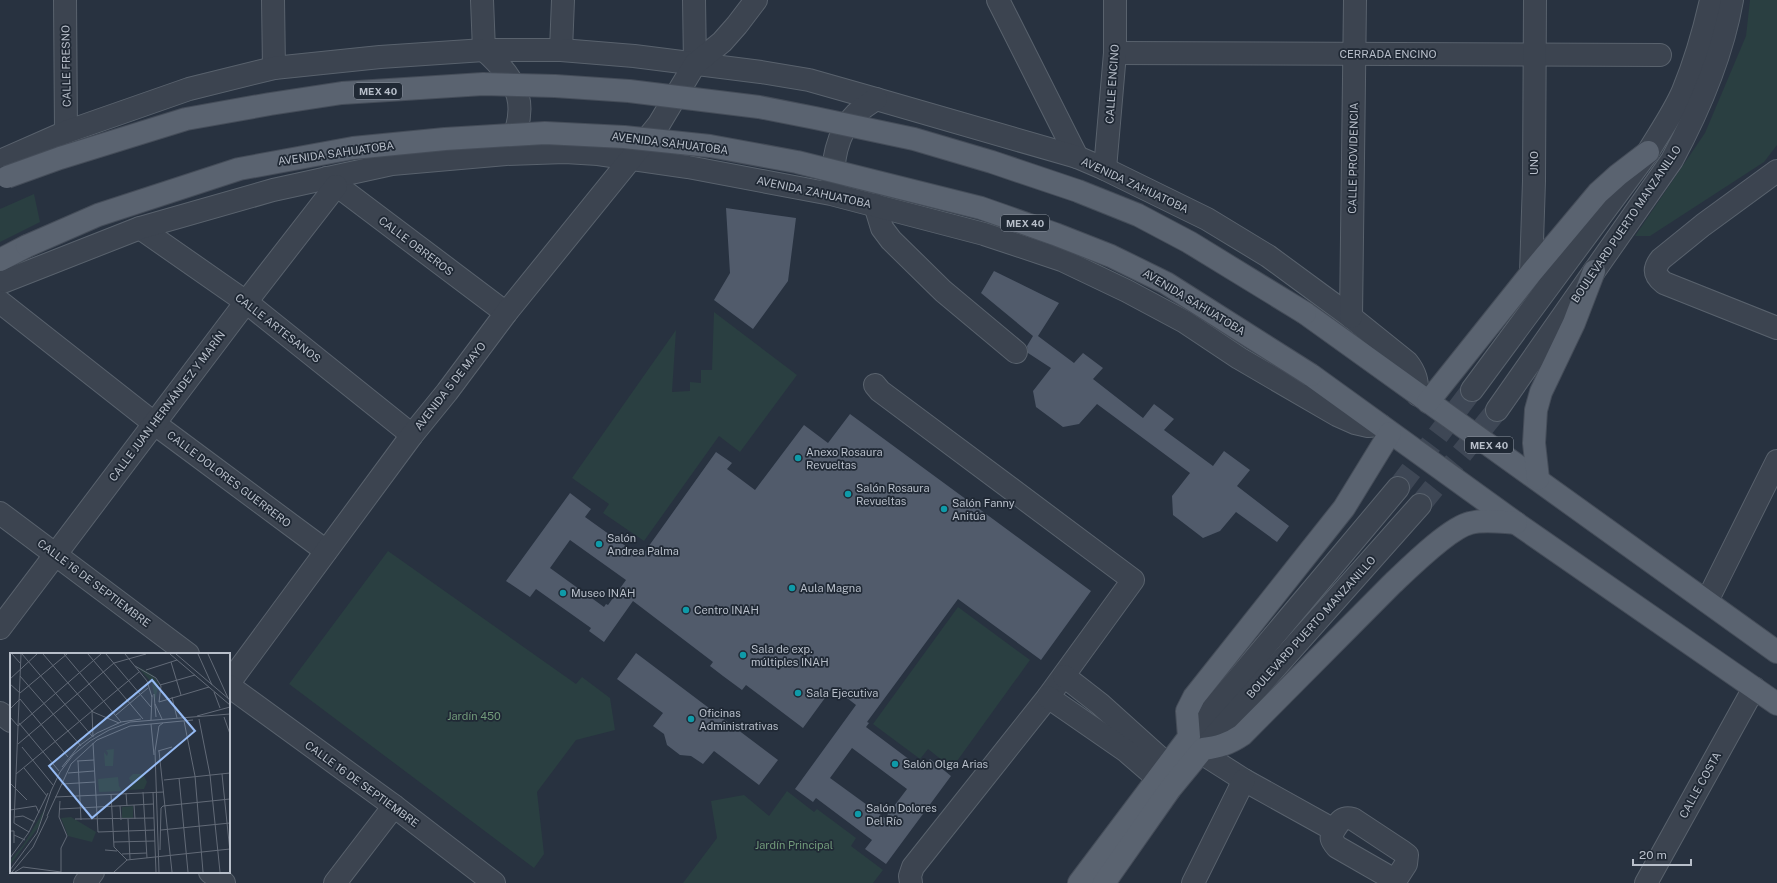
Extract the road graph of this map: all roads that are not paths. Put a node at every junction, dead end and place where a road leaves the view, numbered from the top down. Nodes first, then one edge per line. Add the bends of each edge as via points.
1 (65, 0) edge
2 (273, 0) edge
3 (482, 0) edge
4 (563, 0) edge
5 (694, 0) edge
6 (756, 0) edge
7 (998, 0) edge
8 (1115, 0) edge
9 (1355, 0) edge
10 (1535, 0) edge
11 (1711, 0) edge
12 (1732, 0) edge
13 (484, 50) junction
14 (561, 50) junction
15 (1115, 53) junction
16 (1355, 54) junction
17 (1535, 54) junction
18 (1660, 55) dead end
19 (695, 64) junction
20 (274, 68) junction
21 (876, 99) junction
22 (66, 132) junction
23 (1648, 152) junction
24 (506, 154) junction
25 (1077, 157) junction
26 (630, 159) junction
27 (1105, 169) junction
28 (1777, 171) edge
29 (2, 173) edge
30 (332, 182) junction
31 (831, 194) junction
32 (875, 205) junction
33 (140, 228) junction
34 (0, 260) edge
35 (1594, 271) junction
36 (1531, 272) junction
37 (0, 283) edge
38 (0, 302) edge
39 (246, 302) junction
40 (506, 313) junction
41 (1351, 317) junction
42 (1777, 328) edge
43 (1016, 352) dead end
44 (875, 385) dead end
45 (1472, 390) tunnel mouth
46 (1423, 398) junction
47 (1497, 410) tunnel mouth
48 (155, 424) junction
49 (1385, 429) junction
50 (412, 434) junction
51 (1777, 461) edge
52 (1538, 479) junction
53 (1398, 488) tunnel mouth
54 (1420, 505) tunnel mouth
55 (0, 513) edge
56 (1516, 523) junction
57 (326, 551) junction
58 (55, 553) junction
59 (1707, 601) junction
60 (0, 628) edge
61 (1777, 652) edge
62 (187, 653) edge
63 (1064, 676) junction
64 (230, 683) edge
65 (230, 685) edge
66 (1754, 688) junction
67 (1048, 697) junction
68 (1777, 704) edge
69 (0, 713) edge
70 (10, 721) edge
71 (1197, 746) junction
72 (1169, 777) junction
73 (1244, 780) junction
74 (394, 806) junction
75 (1334, 830) dead end
76 (91, 873) edge
77 (211, 873) edge
78 (85, 883) edge
79 (224, 883) edge
80 (335, 883) edge
81 (494, 883) edge
82 (910, 883) edge
83 (1079, 883) edge
84 (1104, 883) edge
85 (1193, 883) edge
86 (1646, 883) edge

1 - 22 street, CALLE FRESNO
2 - 20 street
3 - 13 street
4 - 14 street
5 - 19 street
6 - 19 street via 722,42
7 - 25 street
8 - 15 street, CALLE ENCINO
9 - 16 street, CALLE PROVIDENCIA
10 - 17 street, UNO
11 - 23 street, BOULEVARD PUERTO MANZANILLO via 1704,30 1682,92
12 - 35 street, BOULEVARD PUERTO MANZANILLO via 1719,56 1690,126 1672,160
13 - 14 street
13 - 20 street
13 - 24 street via 508,75 516,89 520,108 519,122
14 - 19 street
15 - 16 street, CERRADA ENCINO
15 - 27 street, CALLE ENCINO
16 - 17 street, CERRADA ENCINO
16 - 41 street, CALLE PROVIDENCIA
17 - 18 street, CERRADA ENCINO
17 - 36 street, UNO
19 - 21 street, AVENIDA ZAHUATOBA via 809,80
19 - 26 street, AVENIDA 5 DE MAYO via 659,124
20 - 22 street via 189,89
21 - 25 street, AVENIDA ZAHUATOBA
21 - 31 street via 855,115 843,132 835,150
22 - 29 street
23 - 36 main road via 1598,193
23 - 45 street, BOULEVARD PUERTO MANZANILLO
24 - 26 street, AVENIDA SAHUATOBA via 565,152
24 - 30 street, AVENIDA SAHUATOBA via 392,164
25 - 27 street, AVENIDA ZAHUATOBA
26 - 31 street, AVENIDA ZAHUATOBA via 688,167
26 - 40 street, AVENIDA 5 DE MAYO
27 - 41 street, AVENIDA ZAHUATOBA via 1207,219 1268,256
28 - 42 street via 1661,259 1656,265 1655,272 1664,283
29 - 46 main road, MEX 40, bridge via 186,119 342,93 483,84 555,86 629,91 759,107 914,139 1078,191 1138,215 1189,242 1305,314
30 - 33 street, AVENIDA SAHUATOBA via 273,190
30 - 39 street, CALLE JUAN HERNÁNDEZ Y MARÍN
30 - 40 street, CALLE OBREROS
31 - 32 street, AVENIDA ZAHUATOBA
32 - 43 street via 882,228 891,240 943,291
32 - 49 street, AVENIDA ZAHUATOBA via 984,234 1062,260 1185,322 1239,358 1337,415 1355,423
33 - 37 street, AVENIDA SAHUATOBA
33 - 39 street, CALLE ARTESANOS
34 - 49 main road, AVENIDA SAHUATOBA / MEX 40, bridge via 98,215 239,169 353,148 545,133 624,136 710,146 797,162 981,208 1111,256 1166,283 1311,375
35 - 47 street, BOULEVARD PUERTO MANZANILLO
35 - 52 main road via 1574,323 1541,392 1536,410 1534,443
36 - 46 main road
38 - 48 street, CALLE DOLORES GUERRERO
39 - 48 street, CALLE JUAN HERNÁNDEZ Y MARÍN
39 - 50 street, CALLE ARTESANOS
40 - 50 street, AVENIDA 5 DE MAYO
41 - 46 street, AVENIDA ZAHUATOBA via 1407,362 1414,371
44 - 63 street via 1133,580
46 - 52 main road, MEX 40
48 - 57 street, CALLE DOLORES GUERRERO
48 - 58 street, CALLE JUAN HERNÁNDEZ Y MARÍN
49 - 56 main road, MEX 40
49 - 71 main road via 1344,508 1194,697 1187,711
50 - 57 street, AVENIDA 5 DE MAYO
51 - 59 street
52 - 59 main road, MEX 40
53 - 71 street, BOULEVARD PUERTO MANZANILLO
54 - 71 street, BOULEVARD PUERTO MANZANILLO
55 - 58 street, CALLE 16 DE SEPTIEMBRE
56 - 66 main road, MEX 40
56 - 71 main road via 1482,520 1459,527 1392,584 1242,735 1222,746
57 - 64 street, AVENIDA 5 DE MAYO
58 - 60 street, CALLE JUAN HERNÁNDEZ Y MARÍN
58 - 62 street, CALLE 16 DE SEPTIEMBRE
59 - 61 main road, MEX 40
63 - 67 street
63 - 72 street via 1100,704
65 - 74 street, CALLE 16 DE SEPTIEMBRE
66 - 68 main road, MEX 40
66 - 86 street, CALLE COSTA
67 - 72 street via 1126,751
67 - 82 street via 913,867
69 - 70 street
71 - 72 main road
71 - 73 street
72 - 83 main road
72 - 84 main road
73 - 75 street
73 - 85 street
74 - 80 street
74 - 81 street, CALLE 16 DE SEPTIEMBRE
76 - 78 street
77 - 79 street

